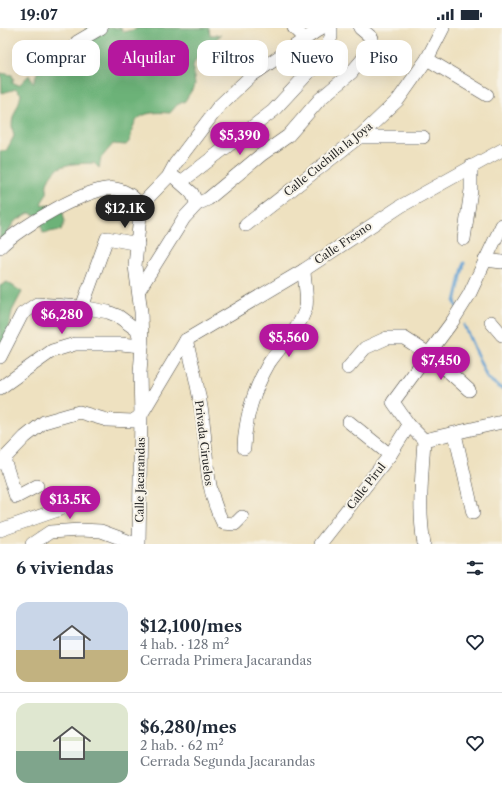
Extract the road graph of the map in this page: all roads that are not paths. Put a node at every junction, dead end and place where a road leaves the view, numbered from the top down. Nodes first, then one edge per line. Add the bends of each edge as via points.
1 (101, 28) edge
2 (294, 28) edge
3 (321, 28) edge
4 (331, 28) edge
5 (360, 28) edge
6 (443, 28) edge
7 (305, 39) junction
8 (80, 40) edge
9 (427, 59) junction
10 (487, 95) dead end
11 (359, 137) junction
12 (423, 138) dead end
13 (502, 150) edge
14 (471, 166) junction
15 (168, 177) junction
16 (180, 182) junction
17 (197, 204) junction
18 (141, 205) junction
19 (502, 224) edge
20 (246, 225) dead end
21 (464, 239) dead end
22 (138, 244) junction
23 (0, 247) edge
24 (485, 260) junction
25 (502, 262) edge
26 (304, 270) junction
27 (140, 290) junction
28 (82, 307) junction
29 (491, 322) dead end
30 (502, 335) edge
31 (186, 340) junction
32 (142, 346) junction
33 (429, 354) junction
34 (0, 357) edge
35 (348, 368) dead end
36 (0, 388) edge
37 (469, 390) dead end
38 (142, 415) junction
39 (349, 422) dead end
40 (502, 422) edge
41 (409, 425) junction
42 (456, 434) junction
43 (424, 440) junction
44 (244, 448) dead end
45 (390, 455) junction
46 (2, 461) edge
47 (37, 486) dead end
48 (78, 503) dead end
49 (57, 510) junction
50 (473, 514) dead end
51 (242, 517) dead end
52 (0, 530) edge
53 (59, 531) junction
54 (32, 544) edge
55 (137, 544) edge
56 (320, 544) edge
57 (424, 544) edge

1 - 8 street
2 - 7 street
3 - 7 street
4 - 16 street via 331,37 322,57 273,111
5 - 17 street via 372,38 372,43 351,73 320,100 288,136 208,199
6 - 9 street, Calle Cuchilla la Joya
7 - 15 street via 251,76 219,106
9 - 10 street
9 - 11 street, Calle Cuchilla la Joya via 398,100
11 - 12 street
11 - 20 street, Calle Cuchilla la Joya
13 - 14 street, Calle Fresno
14 - 21 street via 471,190
14 - 26 street, Calle Fresno via 377,221
15 - 16 street via 174,177
15 - 18 street
16 - 17 street via 192,193
17 - 27 street via 184,218
18 - 22 street, Calle Jacarandas
18 - 23 street via 130,194 115,189 84,194 30,224
19 - 24 street
22 - 27 street, Calle Jacarandas via 135,266
22 - 28 street via 107,238
24 - 25 street
24 - 33 street via 468,295
26 - 31 street, Calle Fresno
26 - 44 street via 306,306 300,320 261,378 249,410
27 - 32 street, Calle Jacarandas
28 - 32 street via 118,316 137,330
28 - 34 street via 37,304 22,314
29 - 30 street
31 - 38 street, Calle Jacarandas
31 - 51 street, Privada Ciruelos via 204,430 210,492 223,523 235,524
32 - 36 street via 75,344 52,350
32 - 38 street, Calle Jacarandas
33 - 35 street via 404,338 387,338 366,348
33 - 37 street
33 - 41 street via 394,399 395,406
38 - 46 street via 133,421 107,420 79,412 44,422
38 - 55 street, Calle Jacarandas
39 - 45 street
40 - 42 street
41 - 43 street
41 - 45 street, Calle Pirul
42 - 43 street
42 - 50 street
43 - 57 street via 420,506
45 - 56 street, Calle Pirul
46 - 47 street via 16,497
48 - 49 street
49 - 52 street
49 - 53 street
53 - 54 street via 50,532
53 - 55 street via 101,531

